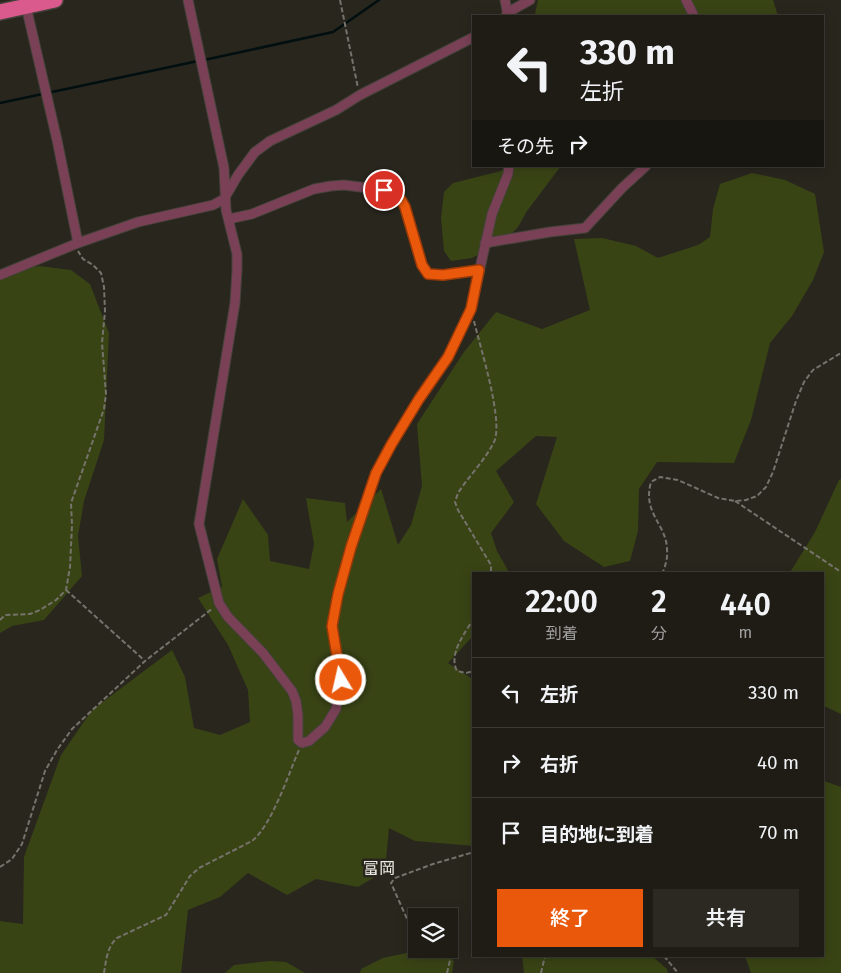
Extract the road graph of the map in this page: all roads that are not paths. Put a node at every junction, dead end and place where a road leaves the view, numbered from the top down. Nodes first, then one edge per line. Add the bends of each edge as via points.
1 (55, 0) edge
2 (188, 0) edge
3 (505, 0) edge
4 (530, 0) edge
5 (686, 0) edge
6 (26, 6) junction
7 (0, 12) edge
8 (507, 15) edge
9 (694, 15) edge
10 (472, 39) edge
11 (509, 167) edge
12 (645, 167) edge
13 (224, 199) junction
14 (229, 219) junction
15 (78, 243) junction
16 (485, 244) junction
17 (479, 270) junction
18 (0, 275) edge

1 - 6 highway
2 - 13 street via 224,168
3 - 8 street
4 - 8 street
5 - 9 street
6 - 7 highway
6 - 15 street
10 - 13 street via 270,141 255,152
11 - 16 street
12 - 16 street via 585,228
13 - 14 street
13 - 15 street via 213,205 138,222
14 - 17 street via 252,214 314,189 344,186 384,190 401,200 405,207 422,265 428,274
14 - 17 street via 237,254 235,303 200,524 219,603 292,692 298,715 298,740 302,743 325,728 336,709 341,680 332,626 351,547 376,473 448,357 471,309
15 - 18 street
16 - 17 street

